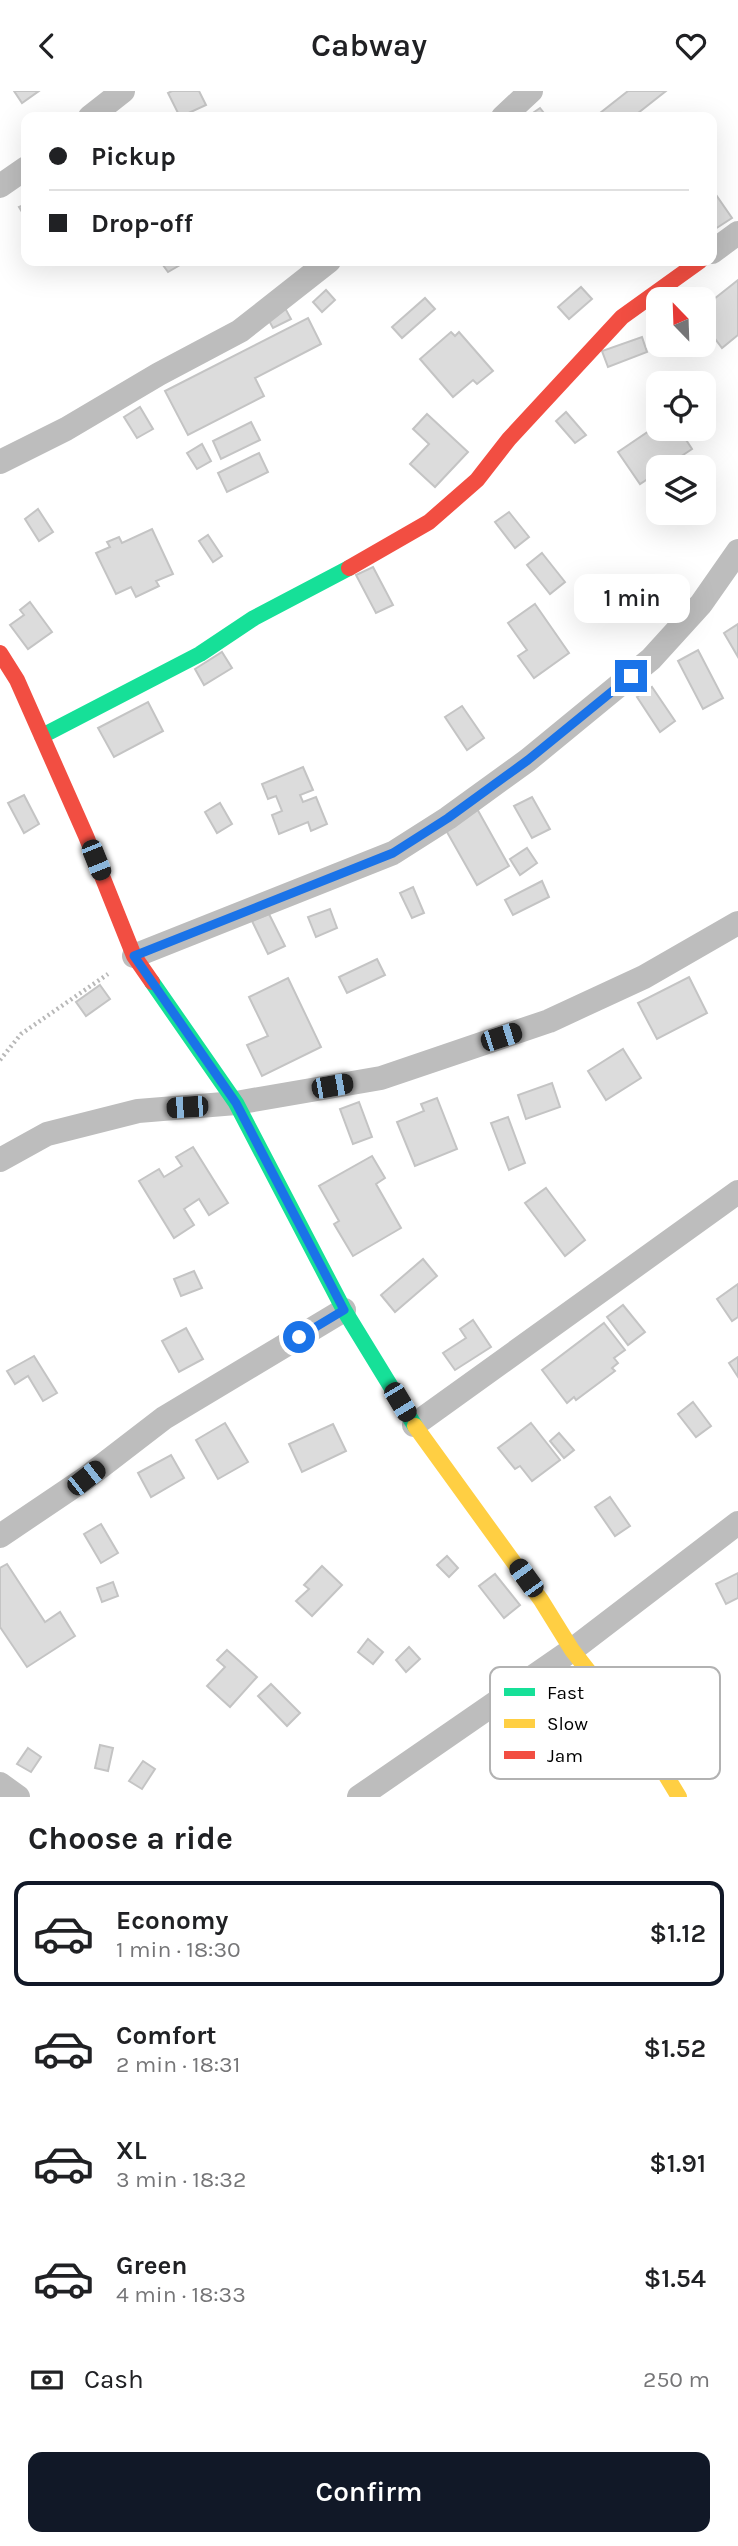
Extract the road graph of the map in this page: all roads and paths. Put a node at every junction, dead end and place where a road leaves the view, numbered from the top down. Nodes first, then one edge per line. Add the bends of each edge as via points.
1 (123, 91) edge
2 (531, 91) edge
3 (96, 112) edge
4 (508, 112) edge
5 (21, 171) edge
6 (0, 186) edge
7 (738, 233) edge
8 (717, 248) edge
9 (323, 266) edge
10 (692, 266) edge
11 (0, 462) edge
12 (738, 551) edge
13 (0, 653) edge
14 (42, 736) junction
15 (738, 923) edge
16 (134, 956) junction
17 (0, 1060) edge
18 (236, 1103) junction
19 (0, 1160) edge
20 (738, 1193) edge
21 (344, 1310) junction
22 (414, 1425) junction
23 (738, 1523) edge
24 (0, 1536) edge
25 (572, 1650) junction
26 (547, 1667) edge
27 (585, 1667) edge
28 (490, 1707) edge
29 (668, 1779) edge
30 (0, 1784) edge
31 (18, 1797) edge
32 (359, 1797) edge
33 (679, 1797) edge

1 - 3 street
2 - 4 street
5 - 6 street
7 - 8 street
9 - 11 street via 240,331
10 - 14 street via 622,317 477,479 429,522 254,618 200,653
12 - 16 street via 701,604 651,659 528,760 448,818 393,853
13 - 14 street
14 - 16 street
15 - 18 street via 644,977 549,1021 380,1077
16 - 17 path via 21,1034
16 - 18 street
18 - 19 street via 138,1111 47,1133
18 - 21 street
20 - 22 street
21 - 22 street
21 - 24 street via 164,1418
22 - 25 street
23 - 25 street
25 - 26 street
25 - 27 street
28 - 32 street
29 - 33 street
30 - 31 street

